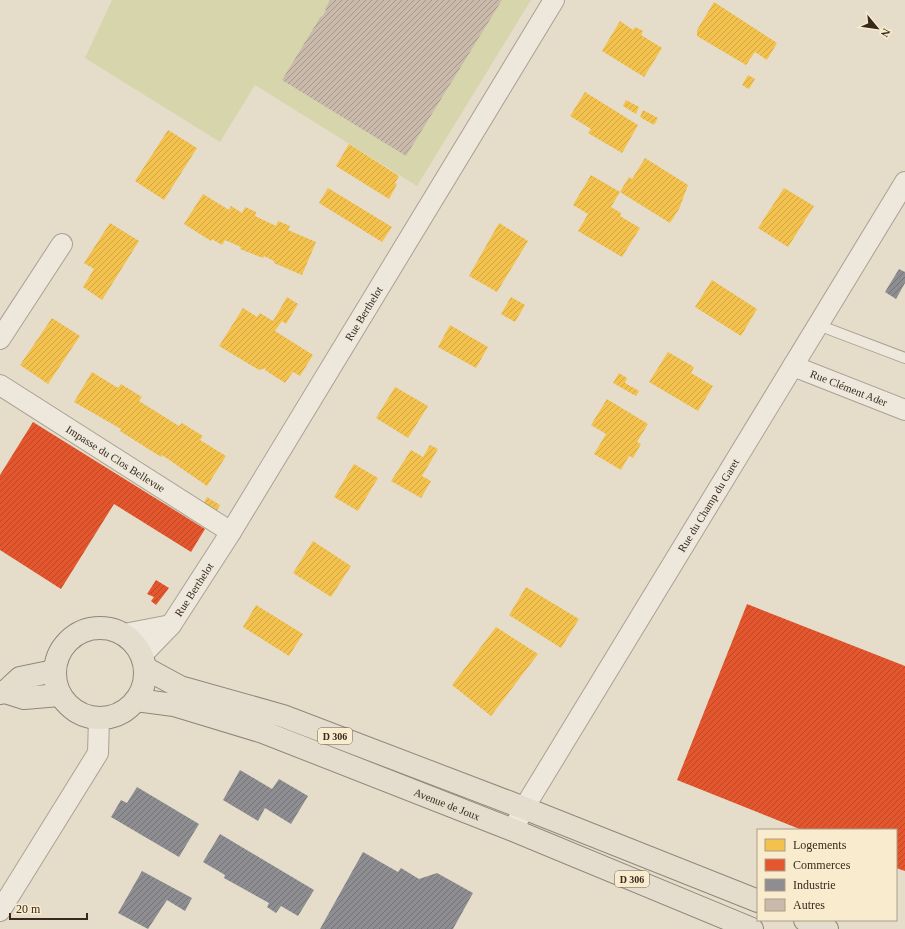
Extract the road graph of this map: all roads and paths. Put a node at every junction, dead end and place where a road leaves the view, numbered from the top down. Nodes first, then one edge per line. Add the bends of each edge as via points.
1 (554, 0) edge
2 (905, 182) edge
3 (62, 244) dead end
4 (818, 325) junction
5 (0, 339) edge
6 (905, 358) edge
7 (793, 366) junction
8 (0, 385) edge
9 (905, 410) edge
10 (231, 532) junction
11 (172, 625) junction
12 (124, 634) junction
13 (143, 662) junction
14 (54, 671) junction
15 (2, 692) edge
16 (60, 695) junction
17 (136, 700) junction
18 (99, 718) junction
19 (524, 808) junction
20 (513, 830) junction
21 (757, 901) edge
22 (0, 911) edge
23 (807, 921) edge
24 (752, 929) edge
25 (827, 929) edge

1 - 10 street, Rue Berthelot
2 - 4 street, Rue du Champ du Garet
3 - 5 street
4 - 6 lane
4 - 7 street, Rue du Champ du Garet
7 - 9 street, Rue Clément Ader
7 - 19 street, Rue du Champ du Garet
8 - 10 street, Impasse du Clos Bellevue
10 - 11 street, Rue Berthelot
11 - 12 street, Rue Berthelot
11 - 13 street, Rue Berthelot
12 - 13 main road via 134,643
12 - 14 main road via 112,628 98,627 72,636 62,646 56,658
13 - 17 main road via 142,691
13 - 19 main road, D 306 via 180,687 283,716
14 - 15 main road via 20,678
14 - 16 main road
15 - 16 main road via 24,698
16 - 18 main road via 70,708 84,716
17 - 18 main road via 126,710 113,716
17 - 20 main road, Avenue de Joux / D 306 via 174,705 263,732
18 - 22 street via 98,752
19 - 20 street, Rue du Champ du Garet
19 - 21 main road, D 306
20 - 24 main road, Avenue de Joux / D 306
23 - 25 main road

